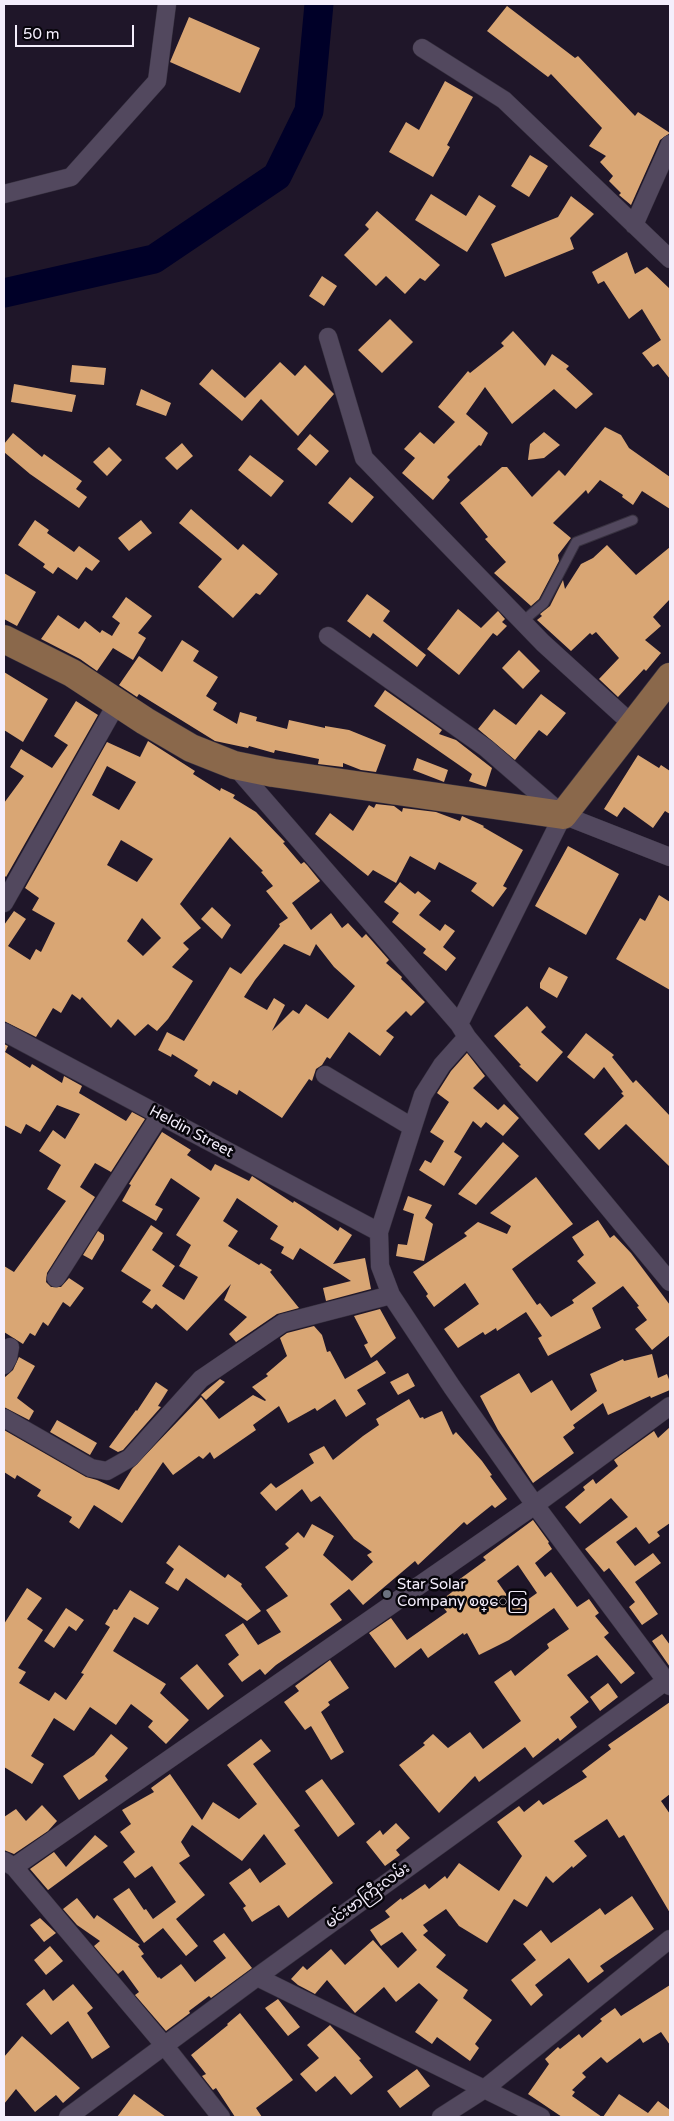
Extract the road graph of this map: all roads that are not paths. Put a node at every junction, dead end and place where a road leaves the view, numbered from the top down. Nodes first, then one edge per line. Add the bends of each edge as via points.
1 (167, 4) edge
2 (422, 48) dead end
3 (670, 144) edge
4 (4, 194) edge
5 (634, 225) junction
6 (670, 259) edge
7 (328, 338) dead end
8 (633, 520) dead end
9 (522, 622) junction
10 (328, 636) dead end
11 (4, 639) edge
12 (670, 678) edge
13 (117, 703) junction
14 (633, 726) junction
15 (234, 765) junction
16 (563, 816) junction
17 (670, 857) edge
18 (4, 903) edge
19 (463, 1030) junction
20 (4, 1032) edge
21 (325, 1075) dead end
22 (160, 1115) junction
23 (412, 1127) junction
24 (379, 1232) junction
25 (669, 1277) edge
26 (56, 1278) dead end
27 (391, 1295) junction
28 (10, 1347) dead end
29 (4, 1366) edge
30 (670, 1406) edge
31 (4, 1418) edge
32 (535, 1505) junction
33 (669, 1682) edge
34 (9, 1864) edge
35 (670, 1939) edge
36 (257, 1977) junction
37 (164, 2045) junction
38 (483, 2090) junction
39 (68, 2117) edge
40 (220, 2117) edge
41 (441, 2117) edge
42 (541, 2117) edge

1 - 4 street via 157,81 71,177
2 - 5 street via 504,100
3 - 5 street
5 - 6 street
7 - 9 street via 364,458
8 - 9 lane via 576,542 544,603
9 - 14 street
10 - 16 street via 486,748
11 - 13 main road via 72,673
12 - 14 main road
13 - 15 main road via 191,748
13 - 18 street
14 - 16 main road
15 - 16 main road
15 - 19 street
16 - 17 street
16 - 19 street
19 - 23 street via 423,1095
19 - 25 street
20 - 22 street, Heldin Street
21 - 23 street
22 - 24 street, Heldin Street
22 - 26 street
23 - 24 street
24 - 27 street via 380,1266
27 - 31 street via 282,1323 201,1379 130,1458 107,1471 91,1468
27 - 32 street
28 - 29 street
30 - 32 street
32 - 33 street
32 - 34 street
33 - 36 street, မင်းဗာကြီးလမ်း
34 - 37 street
35 - 38 street
36 - 37 street, မင်းဗာကြီးလမ်း
36 - 38 street
37 - 39 street, မင်းဗာကြီးလမ်း
37 - 40 street
38 - 41 street
38 - 42 street

